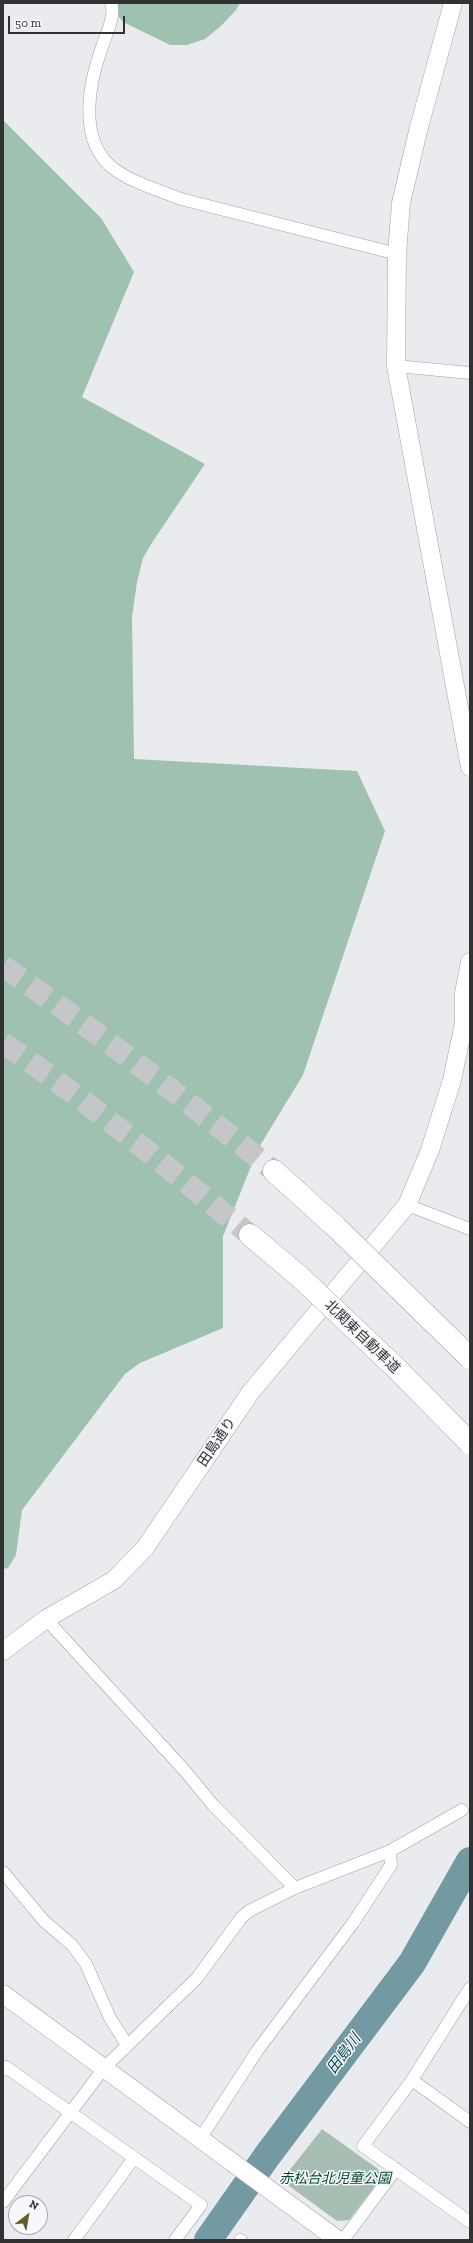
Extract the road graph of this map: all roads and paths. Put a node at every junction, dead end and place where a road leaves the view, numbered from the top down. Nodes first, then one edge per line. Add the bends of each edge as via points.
1 (110, 3) edge
2 (453, 3) edge
3 (397, 254) junction
4 (396, 366) junction
5 (470, 373) edge
6 (470, 767) edge
7 (470, 962) edge
8 (274, 1171) tunnel mouth
9 (407, 1205) junction
10 (470, 1229) edge
11 (250, 1235) tunnel mouth
12 (470, 1358) edge
13 (470, 1443) edge
14 (46, 1619) junction
15 (3, 1651) edge
16 (462, 1810) dead end
17 (390, 1852) junction
18 (3, 1872) edge
19 (295, 1888) junction
20 (470, 1988) edge
21 (3, 1994) edge
22 (127, 2045) junction
23 (104, 2068) junction
24 (3, 2070) edge
25 (412, 2080) junction
26 (70, 2112) junction
27 (470, 2122) edge
28 (200, 2139) junction
29 (134, 2158) junction
30 (396, 2169) junction
31 (3, 2202) edge
32 (470, 2222) edge
33 (74, 2240) edge
34 (175, 2240) edge
35 (338, 2240) edge
36 (343, 2240) edge

1 - 3 street via 112,18 93,74 91,130 99,151 114,168 150,187 181,199
2 - 3 street via 401,203
3 - 4 street
4 - 5 street
4 - 6 street
7 - 9 street, 田島通り via 464,993 464,1023 452,1080 430,1150
8 - 12 highway, bridge via 338,1228
9 - 10 street
9 - 14 street, 田島通り via 250,1393 145,1548 114,1580
11 - 13 highway, 北関東自動車道, bridge via 300,1277
14 - 15 street, 田島通り
14 - 19 street via 186,1771 213,1805
16 - 17 street
17 - 19 street
17 - 28 street via 391,1865 353,1923 257,2051
18 - 22 street via 44,1921 72,1945 86,1964 110,2018
19 - 22 street via 249,1911 241,1918 197,1978
20 - 25 street
21 - 23 street
22 - 23 street
23 - 26 street
23 - 28 street
24 - 26 street via 6,2066
25 - 27 street
25 - 30 street via 364,2146
26 - 29 street
26 - 31 street
28 - 35 street
29 - 33 street
29 - 34 street via 201,2205
30 - 32 street
30 - 36 street

